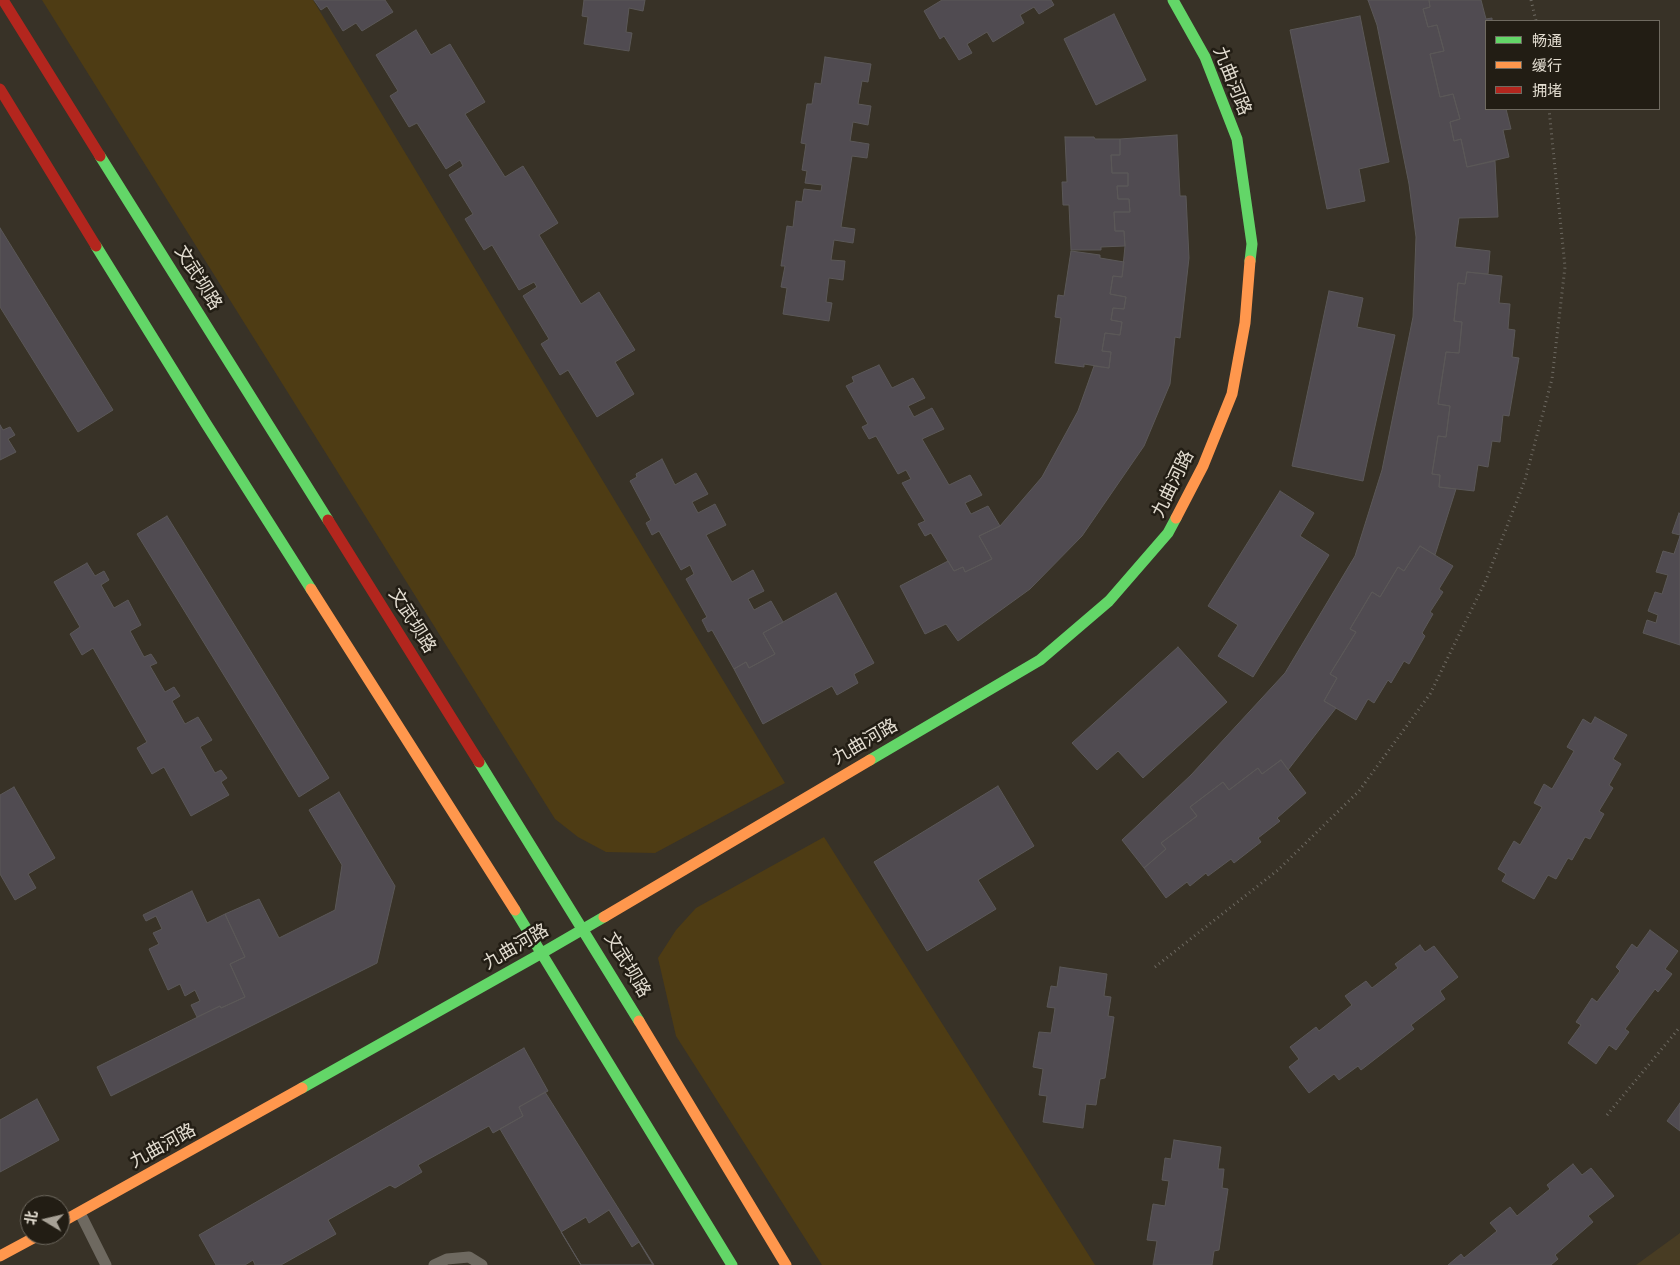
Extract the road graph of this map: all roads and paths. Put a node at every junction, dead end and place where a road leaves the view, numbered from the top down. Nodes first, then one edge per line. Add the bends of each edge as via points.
1 (3, 0) edge
2 (1173, 0) edge
3 (1531, 0) edge
4 (1536, 20) edge
5 (0, 89) edge
6 (1549, 110) edge
7 (584, 928) junction
8 (542, 953) junction
9 (1155, 967) dead end
10 (1680, 1027) edge
11 (1607, 1115) dead end
12 (80, 1213) junction
13 (70, 1218) edge
14 (20, 1245) edge
15 (0, 1256) edge
16 (106, 1265) edge
17 (434, 1265) edge
18 (482, 1265) edge
19 (732, 1265) edge
20 (786, 1265) edge

1 - 7 main road, 文武坝路
2 - 7 main road, 九曲河路 via 1205,56 1237,139 1252,244 1245,324 1232,394 1203,466 1168,533 1109,601 1040,660
3 - 4 path
5 - 8 main road via 210,430
6 - 9 path via 1565,267 1552,379 1525,480 1486,580 1430,694 1359,791 1278,870
7 - 8 main road, 九曲河路
7 - 20 main road, 文武坝路
8 - 12 main road, 九曲河路
8 - 19 main road
10 - 11 path
12 - 13 main road, 九曲河路
12 - 16 lane
14 - 15 main road
17 - 18 lane via 447,1258 469,1257

